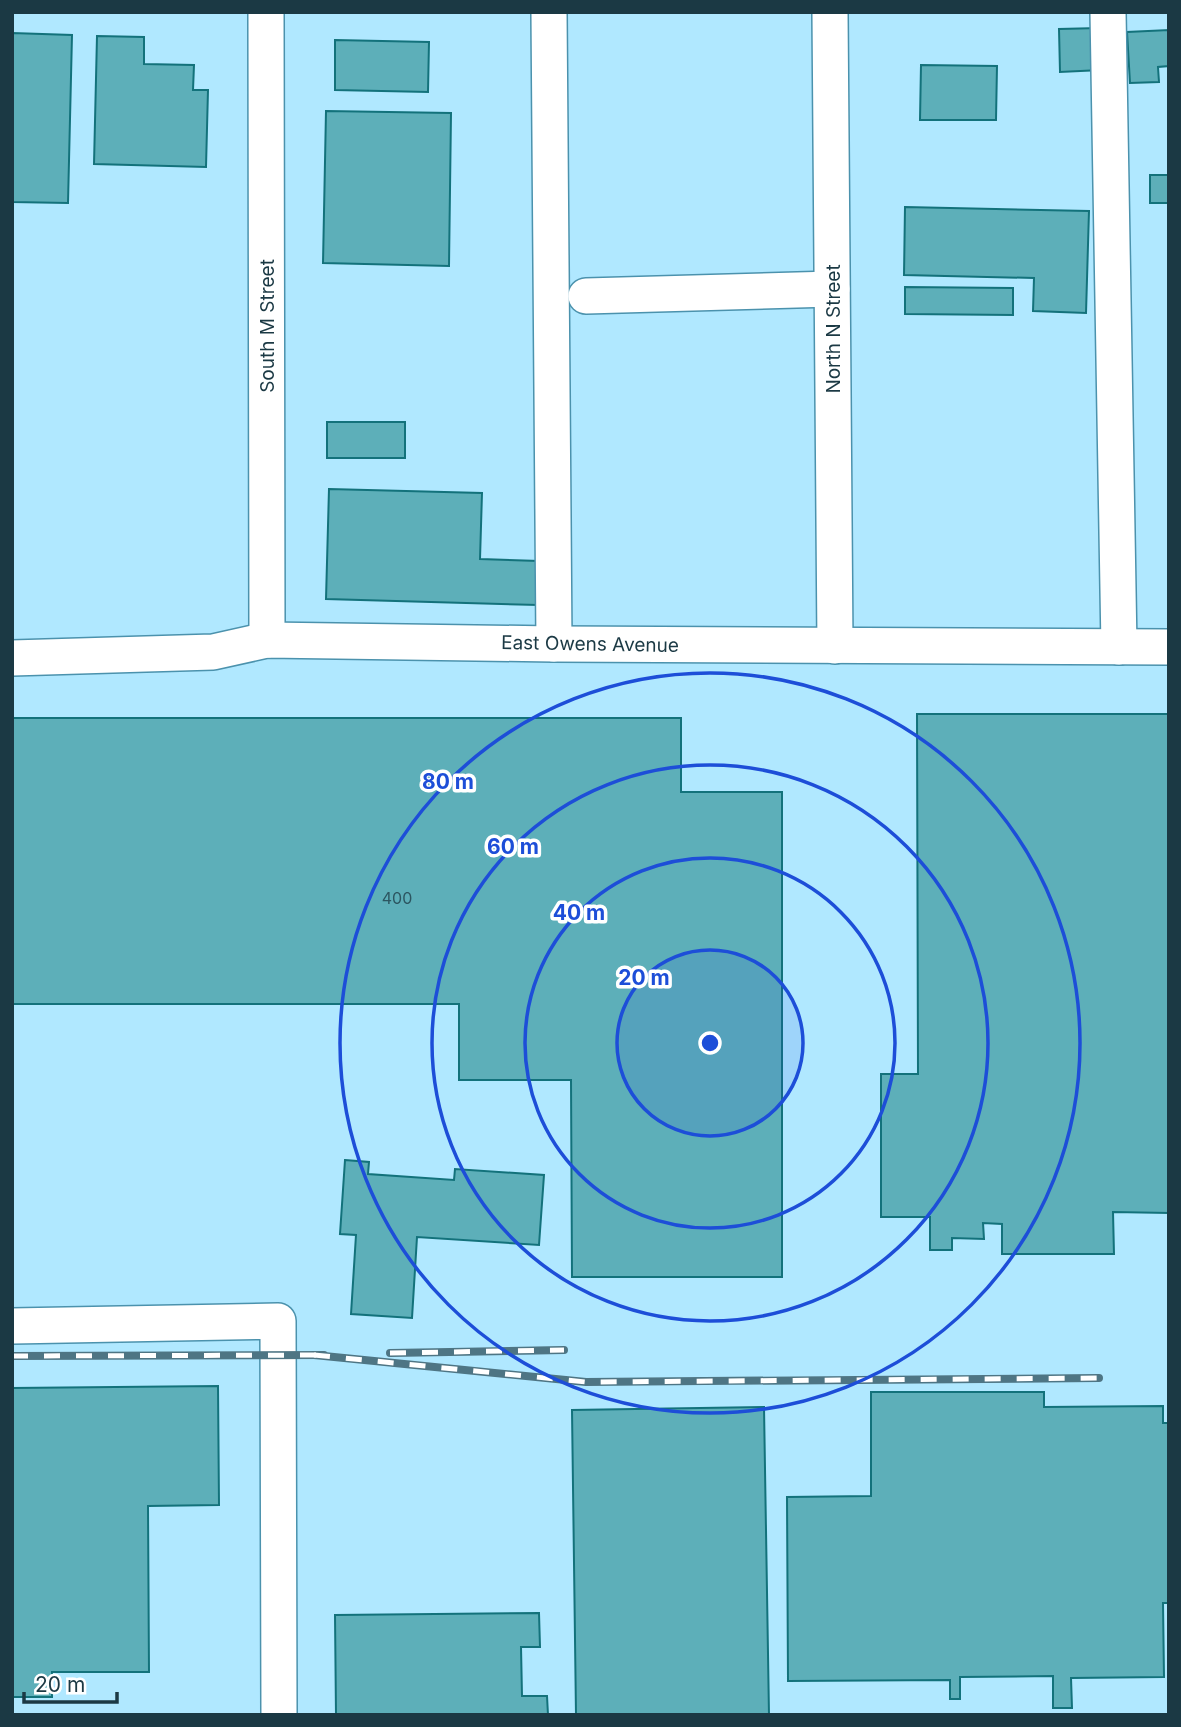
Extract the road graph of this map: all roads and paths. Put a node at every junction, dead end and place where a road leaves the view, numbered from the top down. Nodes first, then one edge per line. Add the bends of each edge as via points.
1 (266, 12) edge
2 (549, 12) edge
3 (830, 12) edge
4 (1108, 12) edge
5 (832, 289) junction
6 (586, 296) dead end
7 (267, 640) junction
8 (554, 644) junction
9 (835, 646) junction
10 (1119, 647) junction
11 (1169, 648) edge
12 (12, 658) edge
13 (12, 1326) edge
14 (279, 1715) edge

1 - 7 street, South M Street
2 - 8 street
3 - 5 street, North N Street
4 - 10 street
5 - 6 street
5 - 9 street, North N Street
7 - 8 street, East Owens Avenue
7 - 12 street, East Owens Avenue via 213,652
8 - 9 street, East Owens Avenue
9 - 10 street, East Owens Avenue
10 - 11 street, East Owens Avenue
13 - 14 street via 278,1321

